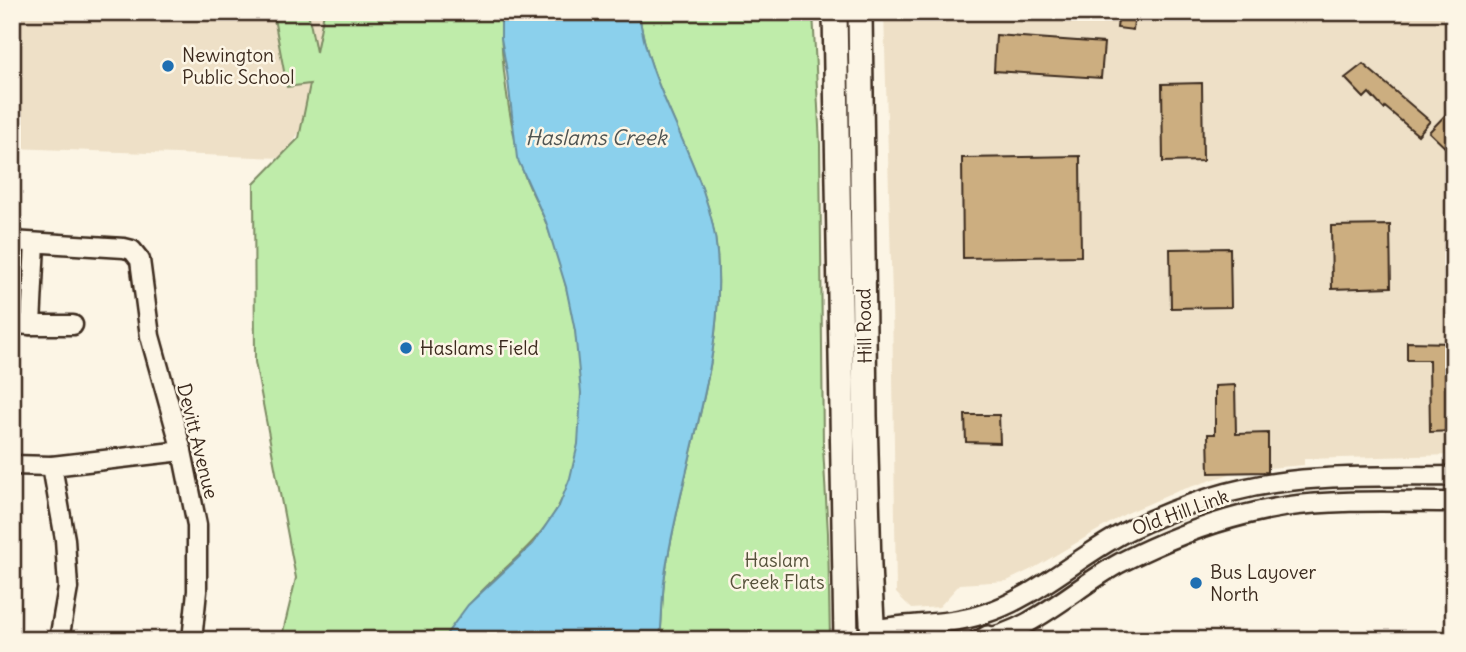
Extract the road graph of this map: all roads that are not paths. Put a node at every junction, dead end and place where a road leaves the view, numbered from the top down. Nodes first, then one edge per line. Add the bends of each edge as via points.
1 (835, 12) edge
2 (860, 12) edge
3 (12, 241) edge
4 (35, 243) junction
5 (12, 324) edge
6 (31, 324) junction
7 (73, 325) dead end
8 (181, 451) junction
9 (12, 465) edge
10 (52, 466) junction
11 (1454, 476) edge
12 (1454, 502) edge
13 (873, 635) edge
14 (846, 636) edge
15 (984, 639) edge
16 (59, 640) edge
17 (192, 640) edge

1 - 14 main road, Hill Road
2 - 13 main road, Hill Road via 865,430
3 - 4 street
4 - 6 street
4 - 8 street, Devitt Avenue via 124,248 136,254 142,266 152,344
5 - 6 street
6 - 7 street
8 - 10 street
8 - 17 street, Devitt Avenue via 198,539
9 - 10 street
10 - 16 street via 68,587
11 - 13 street, Old Hill Link via 1305,480 1241,491 1166,514 1129,531 1014,602 982,615 893,626
12 - 15 street, Old Hill Link via 1284,507 1239,516 1194,530 1118,564 1020,626
13 - 14 main road, Old Hill Link

